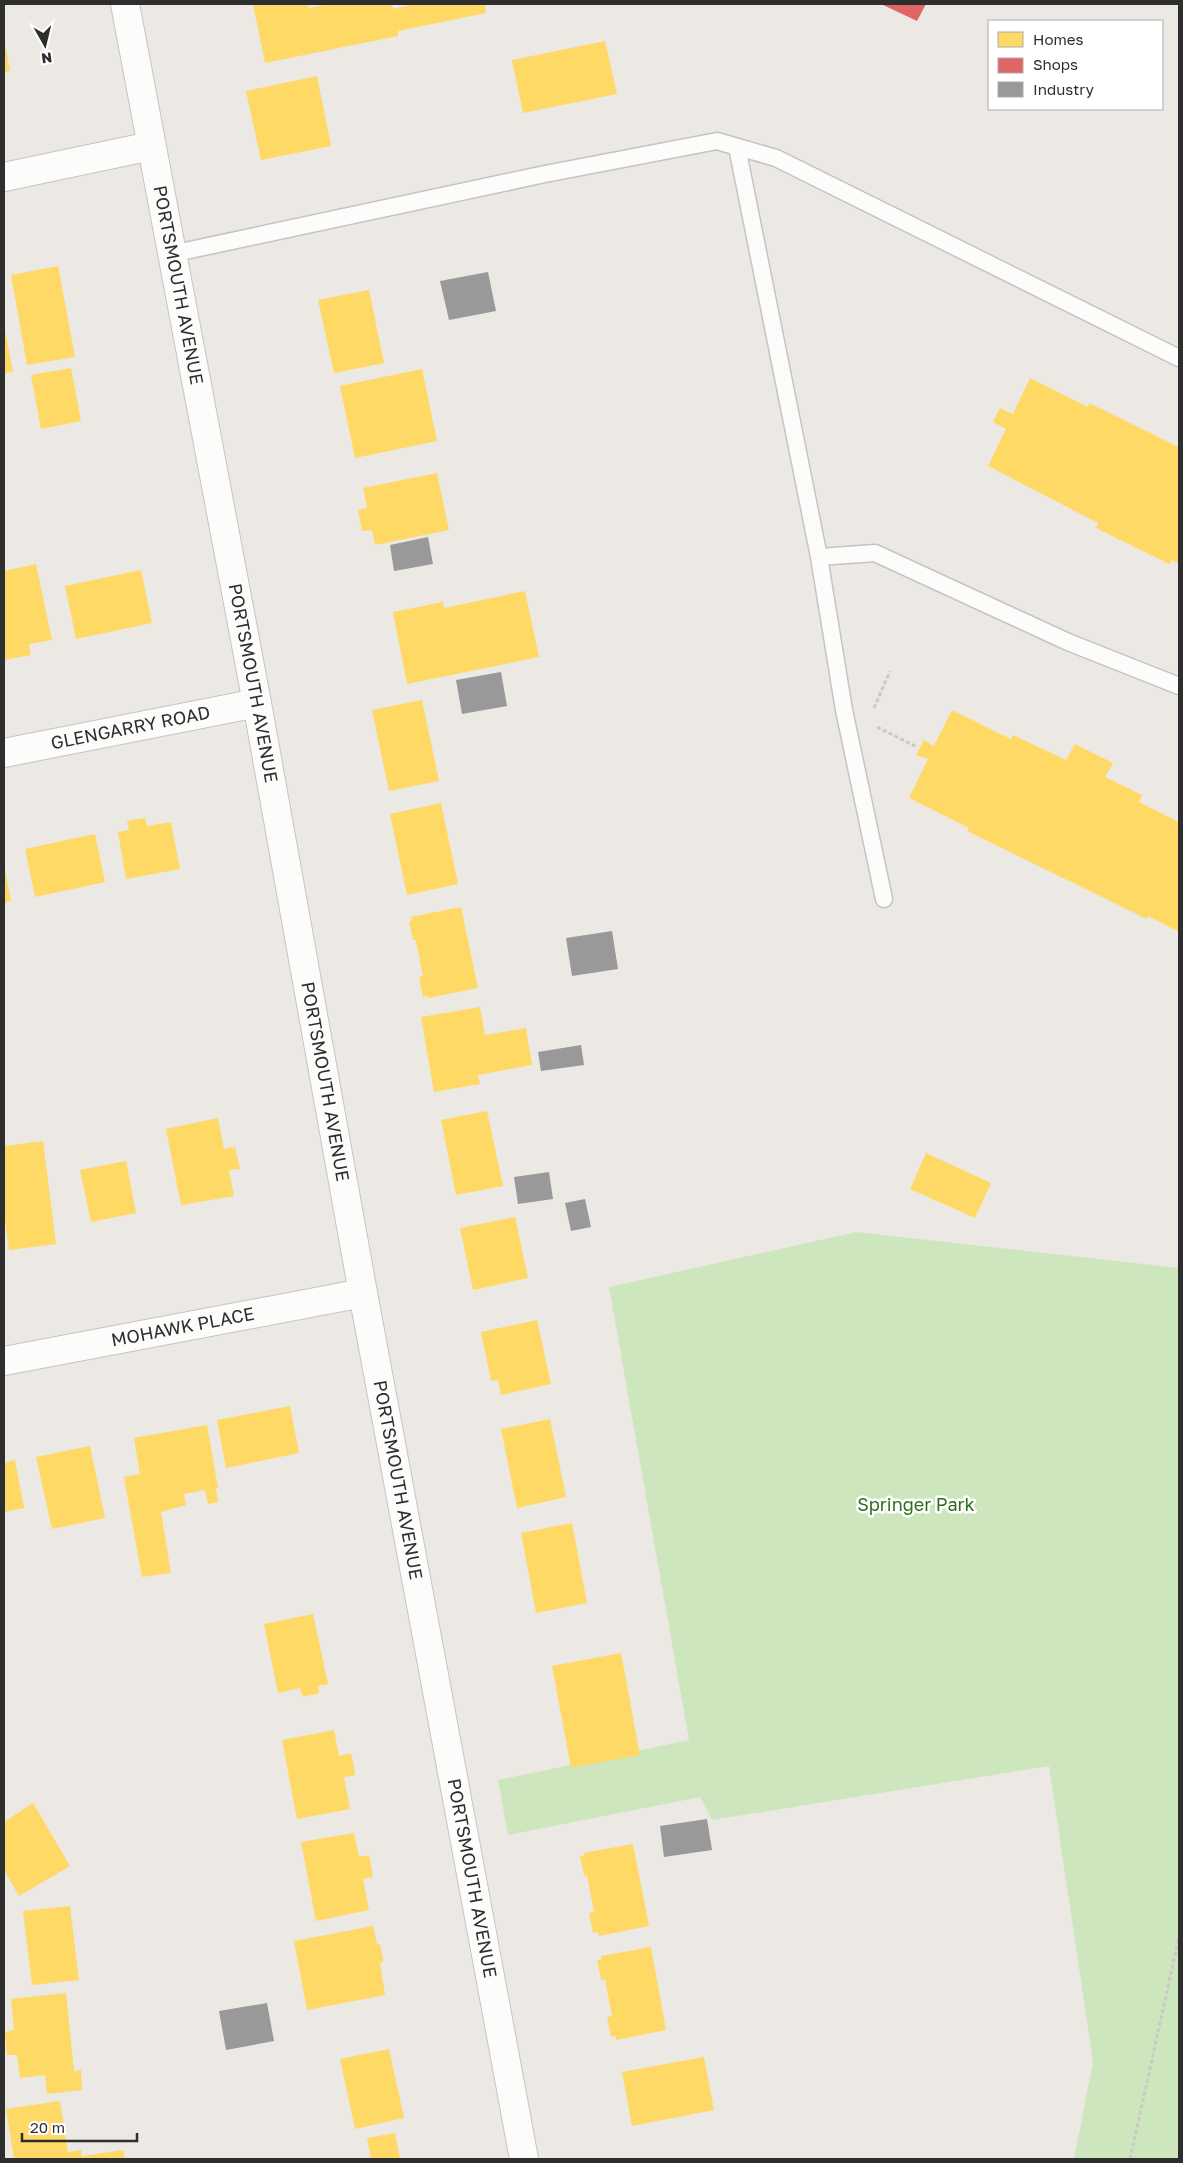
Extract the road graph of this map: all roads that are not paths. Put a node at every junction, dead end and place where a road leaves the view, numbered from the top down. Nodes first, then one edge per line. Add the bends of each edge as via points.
1 (125, 4) edge
2 (151, 146) junction
3 (737, 147) junction
4 (4, 177) edge
5 (171, 254) junction
6 (1179, 358) edge
7 (819, 557) junction
8 (1179, 686) edge
9 (257, 703) junction
10 (4, 753) edge
11 (884, 898) dead end
12 (363, 1293) junction
13 (4, 1361) edge
14 (524, 2159) edge

1 - 2 main road, PORTSMOUTH AVENUE
2 - 4 main road
2 - 5 main road, PORTSMOUTH AVENUE
3 - 5 lane via 717,141
3 - 6 lane via 776,158
3 - 7 lane
5 - 9 main road, PORTSMOUTH AVENUE
7 - 8 lane via 875,553 1068,642
7 - 11 lane via 844,710
9 - 10 main road, GLENGARRY ROAD
9 - 12 main road, PORTSMOUTH AVENUE
12 - 13 main road, MOHAWK PLACE
12 - 14 main road, PORTSMOUTH AVENUE

